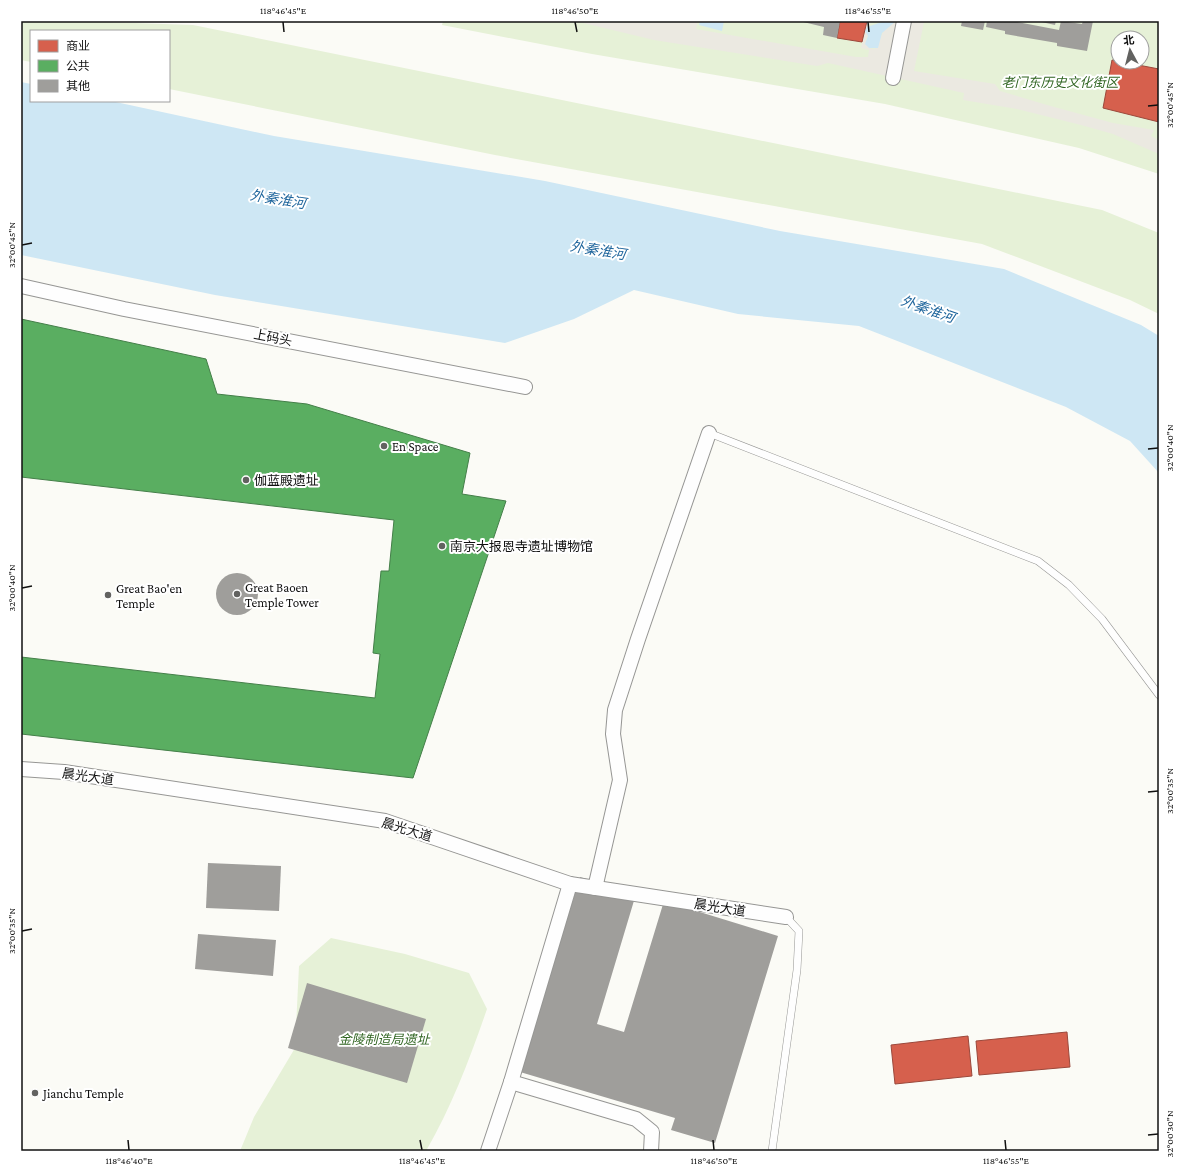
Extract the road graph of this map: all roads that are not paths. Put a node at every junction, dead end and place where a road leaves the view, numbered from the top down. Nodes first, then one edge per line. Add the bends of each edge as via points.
1 (904, 21) edge
2 (894, 78) dead end
3 (21, 286) edge
4 (525, 387) dead end
5 (709, 433) joint
6 (1159, 695) edge
7 (21, 769) edge
8 (570, 884) junction
9 (595, 888) junction
10 (786, 917) joint
11 (511, 1082) junction
12 (488, 1151) edge
13 (651, 1151) edge
14 (772, 1151) edge

1 - 2 street
3 - 4 street, 上码头
5 - 6 lane via 1038,561 1069,584 1102,619
5 - 9 street via 615,710 613,734 620,780
7 - 8 street, 晨光大道 via 64,772 385,821
8 - 9 street, 晨光大道
8 - 11 street
9 - 10 street, 晨光大道
10 - 14 lane via 799,931 798,962
11 - 12 street
11 - 13 street via 636,1119 652,1132

